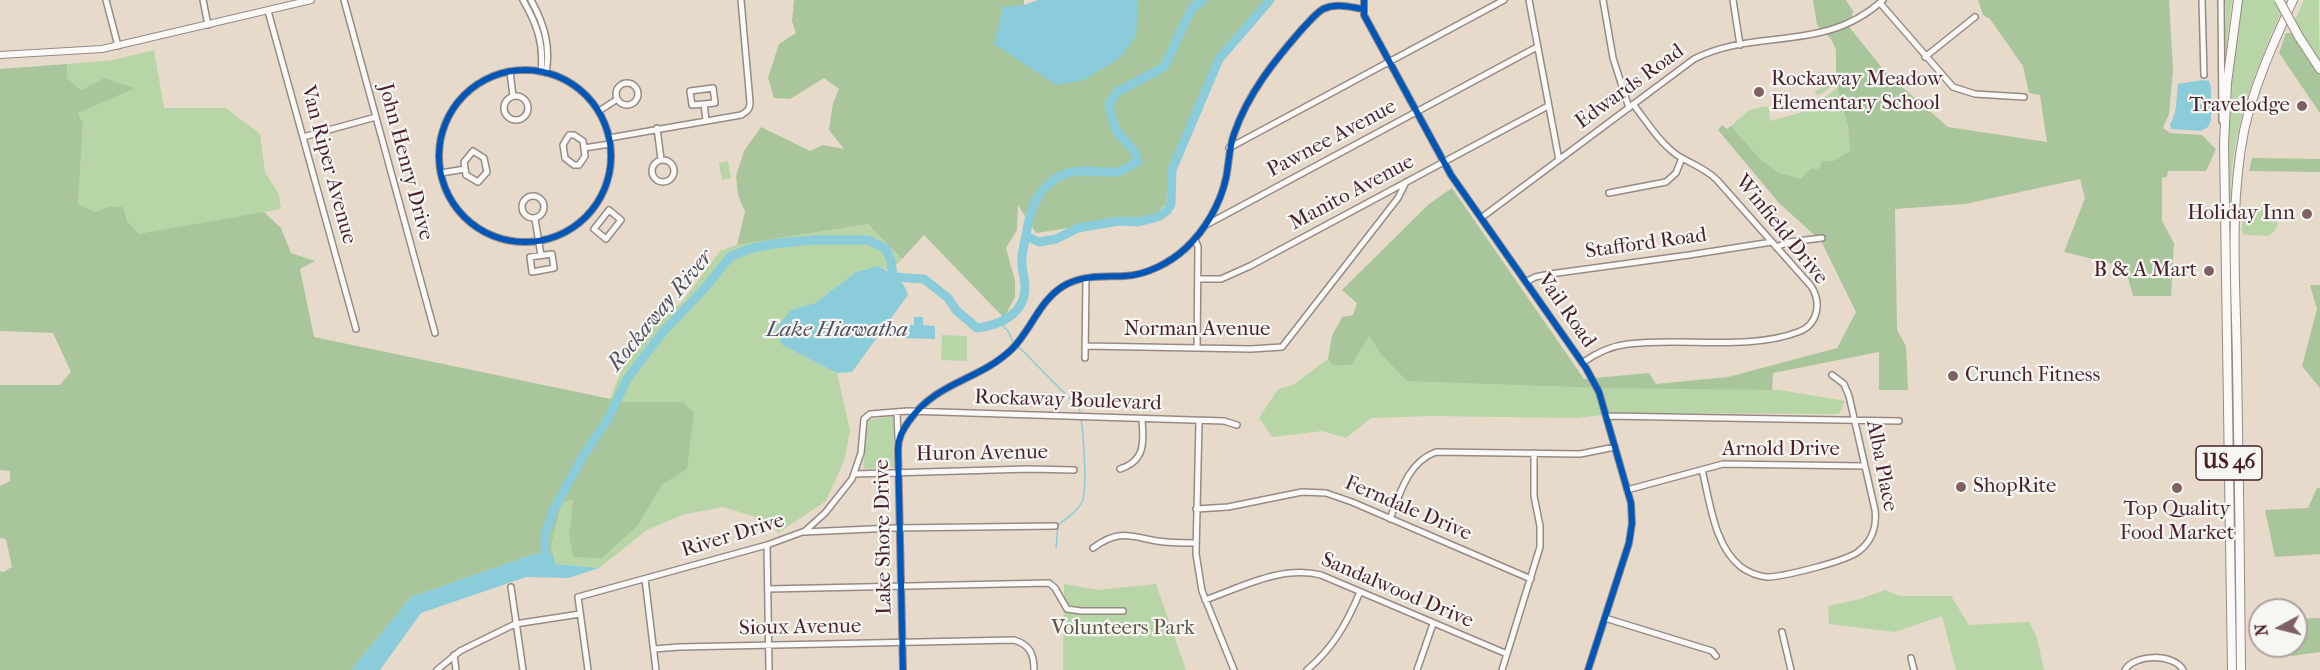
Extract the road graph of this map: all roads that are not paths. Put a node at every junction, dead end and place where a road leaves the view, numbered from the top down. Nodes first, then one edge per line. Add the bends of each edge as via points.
1 (106, 0) edge
2 (203, 0) edge
3 (311, 0) edge
4 (344, 0) edge
5 (523, 0) edge
6 (531, 0) edge
7 (741, 0) edge
8 (1364, 0) edge
9 (1504, 0) edge
10 (1529, 0) edge
11 (1603, 0) edge
12 (1733, 0) edge
13 (2202, 0) edge
14 (2221, 0) edge
15 (2238, 0) edge
16 (2279, 0) edge
17 (2293, 0) edge
18 (1881, 2) edge
19 (1362, 9) junction
20 (268, 10) junction
21 (1976, 17) dead end
22 (208, 25) junction
23 (1740, 45) junction
24 (118, 46) junction
25 (1538, 47) junction
26 (0, 55) edge
27 (1925, 57) junction
28 (1389, 62) junction
29 (2320, 69) edge
30 (510, 72) junction
31 (544, 72) junction
32 (2204, 75) dead end
33 (513, 96) junction
34 (2024, 97) dead end
35 (616, 100) junction
36 (704, 104) junction
37 (1548, 106) junction
38 (1631, 106) junction
39 (599, 111) junction
40 (1417, 112) junction
41 (376, 117) junction
42 (706, 120) junction
43 (657, 128) junction
44 (303, 137) junction
45 (610, 141) junction
46 (2224, 144) junction
47 (584, 148) junction
48 (1229, 148) junction
49 (1682, 158) junction
50 (661, 159) junction
51 (1559, 160) junction
52 (1445, 162) junction
53 (465, 169) junction
54 (441, 172) junction
55 (1406, 182) junction
56 (1609, 193) dead end
57 (593, 210) junction
58 (603, 217) junction
59 (1481, 218) junction
60 (535, 219) junction
61 (1205, 225) junction
62 (1822, 238) dead end
63 (1195, 239) junction
64 (538, 242) junction
65 (1772, 242) junction
66 (2225, 242) junction
67 (2236, 242) junction
68 (1776, 247) junction
69 (541, 255) junction
70 (1086, 278) junction
71 (1199, 279) junction
72 (1526, 282) junction
73 (356, 329) dead end
74 (435, 333) dead end
75 (1086, 346) junction
76 (1197, 348) junction
77 (1085, 358) dead end
78 (1582, 363) junction
79 (1833, 375) dead end
80 (897, 412) junction
81 (916, 412) junction
82 (1607, 416) junction
83 (864, 419) joint
84 (1142, 420) junction
85 (1855, 421) junction
86 (1899, 421) dead end
87 (1198, 422) junction
88 (1237, 425) dead end
89 (898, 441) junction
90 (1615, 447) junction
91 (1534, 453) junction
92 (1865, 466) junction
93 (1120, 469) dead end
94 (1074, 470) dead end
95 (1702, 470) junction
96 (898, 472) junction
97 (854, 474) junction
98 (1627, 490) junction
99 (1196, 509) junction
100 (1390, 519) junction
101 (1055, 526) dead end
102 (900, 528) junction
103 (800, 533) junction
104 (1195, 543) junction
105 (767, 545) junction
106 (1093, 548) dead end
107 (645, 579) junction
108 (1531, 579) junction
109 (901, 585) junction
110 (510, 587) dead end
111 (768, 589) junction
112 (1360, 592) junction
113 (1205, 600) junction
114 (1123, 610) dead end
115 (580, 614) junction
116 (1605, 618) junction
117 (516, 624) junction
118 (1434, 624) junction
119 (1782, 632) dead end
120 (902, 642) junction
121 (769, 645) junction
122 (654, 649) junction
123 (1507, 654) junction
124 (454, 655) junction
125 (1716, 656) dead end
126 (1911, 658) dead end
127 (437, 670) edge
128 (456, 670) edge
129 (523, 670) edge
130 (588, 670) edge
131 (656, 670) edge
132 (769, 670) edge
133 (903, 670) edge
134 (1034, 670) edge
135 (1234, 670) edge
136 (1307, 670) edge
137 (1417, 670) edge
138 (1502, 670) edge
139 (1588, 670) edge
140 (1791, 670) edge
141 (1914, 670) edge
142 (2125, 670) edge
143 (2183, 670) edge
144 (2232, 670) edge
145 (2241, 670) edge

1 - 24 street
2 - 22 street
3 - 20 main road
4 - 41 street, John Henry Drive
5 - 31 street via 538,28
6 - 31 street via 546,34 549,55
7 - 42 street via 750,108 741,115
8 - 19 street
9 - 28 street
10 - 25 street
11 - 38 street, Winfield Drive via 1618,76
12 - 23 street
13 - 32 street
14 - 46 street
15 - 46 highway, US 46 via 2227,82
16 - 29 highway, bridge
17 - 67 highway, US 46 via 2250,108 2238,174
18 - 23 street, Edwards Road via 1862,17 1829,32
18 - 27 street
19 - 28 street, Vail Road
19 - 48 street, Lake Shore Drive via 1338,5 1316,14 1260,80
20 - 22 main road
20 - 44 street, Van Riper Avenue
21 - 27 street
22 - 24 main road
23 - 38 street, Edwards Road via 1694,60
24 - 26 main road
25 - 37 street
25 - 40 street, Pawnee Avenue
27 - 34 street via 1959,90
28 - 40 street, Vail Road
28 - 48 street
30 - 31 street
30 - 33 street
30 - 54 street via 483,81 454,107 441,138
31 - 39 street via 574,86
33 - 33 street via 527,103 528,109 521,119 504,113 503,108
35 - 35 street via 620,83 639,88 634,105
35 - 39 street
36 - 36 street via 692,105 690,91 713,88 715,103
36 - 42 street
37 - 51 street
37 - 52 street, Manito Avenue
38 - 49 street, Winfield Drive via 1662,143
38 - 51 street, Edwards Road
39 - 45 street
40 - 52 street, Vail Road
40 - 61 street, Pawnee Avenue
41 - 44 street
41 - 74 street, John Henry Drive
42 - 43 street
43 - 45 street
43 - 50 street
44 - 73 street, Van Riper Avenue
45 - 47 street
45 - 57 street via 607,183
46 - 66 highway, US 46
47 - 47 street via 583,141 569,135 563,145 565,158 579,165 585,156
48 - 61 street, Lake Shore Drive via 1221,192
49 - 56 street via 1676,173 1666,182
49 - 65 street, Winfield Drive via 1709,171
50 - 50 street via 675,166 666,183 651,173
51 - 59 street, Edwards Road
52 - 55 street, Manito Avenue
52 - 59 street, Vail Road
53 - 53 street via 464,162 476,151 484,158 487,172 481,181 475,181 466,175
53 - 54 street
54 - 64 street via 456,208 479,229 507,241
55 - 71 street, Manito Avenue via 1227,278
55 - 76 street, Norman Avenue via 1398,198 1284,345 1275,349
57 - 58 street
57 - 64 street via 567,232
58 - 58 street via 609,210 621,220 606,238 594,229
59 - 72 street, Vail Road
60 - 60 street via 545,208 544,202 534,195 528,196 521,206 522,212
60 - 64 street
61 - 63 street, Lake Shore Drive
62 - 68 street
63 - 70 street, Lake Shore Drive via 1177,256 1146,272
63 - 71 street
64 - 69 street
65 - 68 street, Winfield Drive
65 - 72 street, Stafford Road via 1550,274
66 - 67 highway
66 - 144 highway, US 46
67 - 145 highway, US 46
68 - 78 street, Winfield Drive via 1815,292 1817,311 1805,328 1740,341 1629,343 1609,348
69 - 69 street via 530,257 532,272 554,268 552,254
70 - 75 street
70 - 81 street, Lake Shore Drive via 1052,295 1012,349 991,366 940,390
71 - 76 street
72 - 78 street, Vail Road
75 - 76 street, Norman Avenue
75 - 77 street
78 - 82 street, Vail Road via 1599,392
79 - 85 street, Alba Place via 1847,390
80 - 81 street, Rockaway Boulevard
80 - 83 street, Rockaway Boulevard via 870,414
80 - 89 street, Lake Shore Drive
81 - 84 street, Rockaway Boulevard
81 - 89 street, Lake Shore Drive
82 - 85 street
82 - 90 street, Vail Road
83 - 97 street, River Drive via 861,453
84 - 87 street, Rockaway Boulevard
84 - 93 street via 1140,456
85 - 86 street
85 - 92 street, Alba Place
87 - 88 street, Rockaway Boulevard
87 - 99 street
89 - 96 street, Lake Shore Drive
90 - 91 street via 1588,453
90 - 98 street, Vail Road
91 - 100 street via 1430,454 1410,473
91 - 108 street via 1534,496 1540,536
92 - 95 street, Arnold Drive via 1723,464
92 - 95 street, Alba Place via 1876,517 1865,546 1843,560 1767,577 1748,571 1732,558 1720,538
94 - 96 street, Huron Avenue
95 - 98 street, Arnold Drive
96 - 97 street, Huron Avenue
96 - 102 street, Lake Shore Drive
97 - 103 street, River Drive via 825,513
98 - 116 street, Vail Road via 1631,533
99 - 100 street, Ferndale Drive via 1316,492 1333,495
99 - 104 street
100 - 108 street, Ferndale Drive
101 - 102 street
102 - 103 street
102 - 109 street, Lake Shore Drive
103 - 105 street, River Drive
104 - 106 street via 1127,535
104 - 113 street
105 - 107 street, River Drive
105 - 111 street
107 - 115 street, River Drive via 578,597
107 - 122 street
108 - 123 street
109 - 111 street
109 - 114 street via 1049,583 1067,609
109 - 120 street, Lake Shore Drive
110 - 117 street
111 - 121 street
112 - 113 street, Sandalwood Drive via 1321,575 1295,571
112 - 118 street, Sandalwood Drive
112 - 136 street via 1338,638
113 - 135 street
115 - 117 street
115 - 130 street
116 - 125 street via 1712,651
116 - 139 street, Vail Road
117 - 124 street
117 - 129 street
118 - 123 street, Sandalwood Drive
118 - 137 street
119 - 140 street
120 - 121 street, Sioux Avenue
120 - 133 street, Lake Shore Drive
120 - 134 street, Sioux Avenue via 1014,640 1031,651
121 - 122 street, Sioux Avenue
121 - 132 street
122 - 131 street
123 - 138 street
124 - 127 street
124 - 128 street
126 - 141 street
142 - 143 street via 2136,660 2165,659 2178,663

